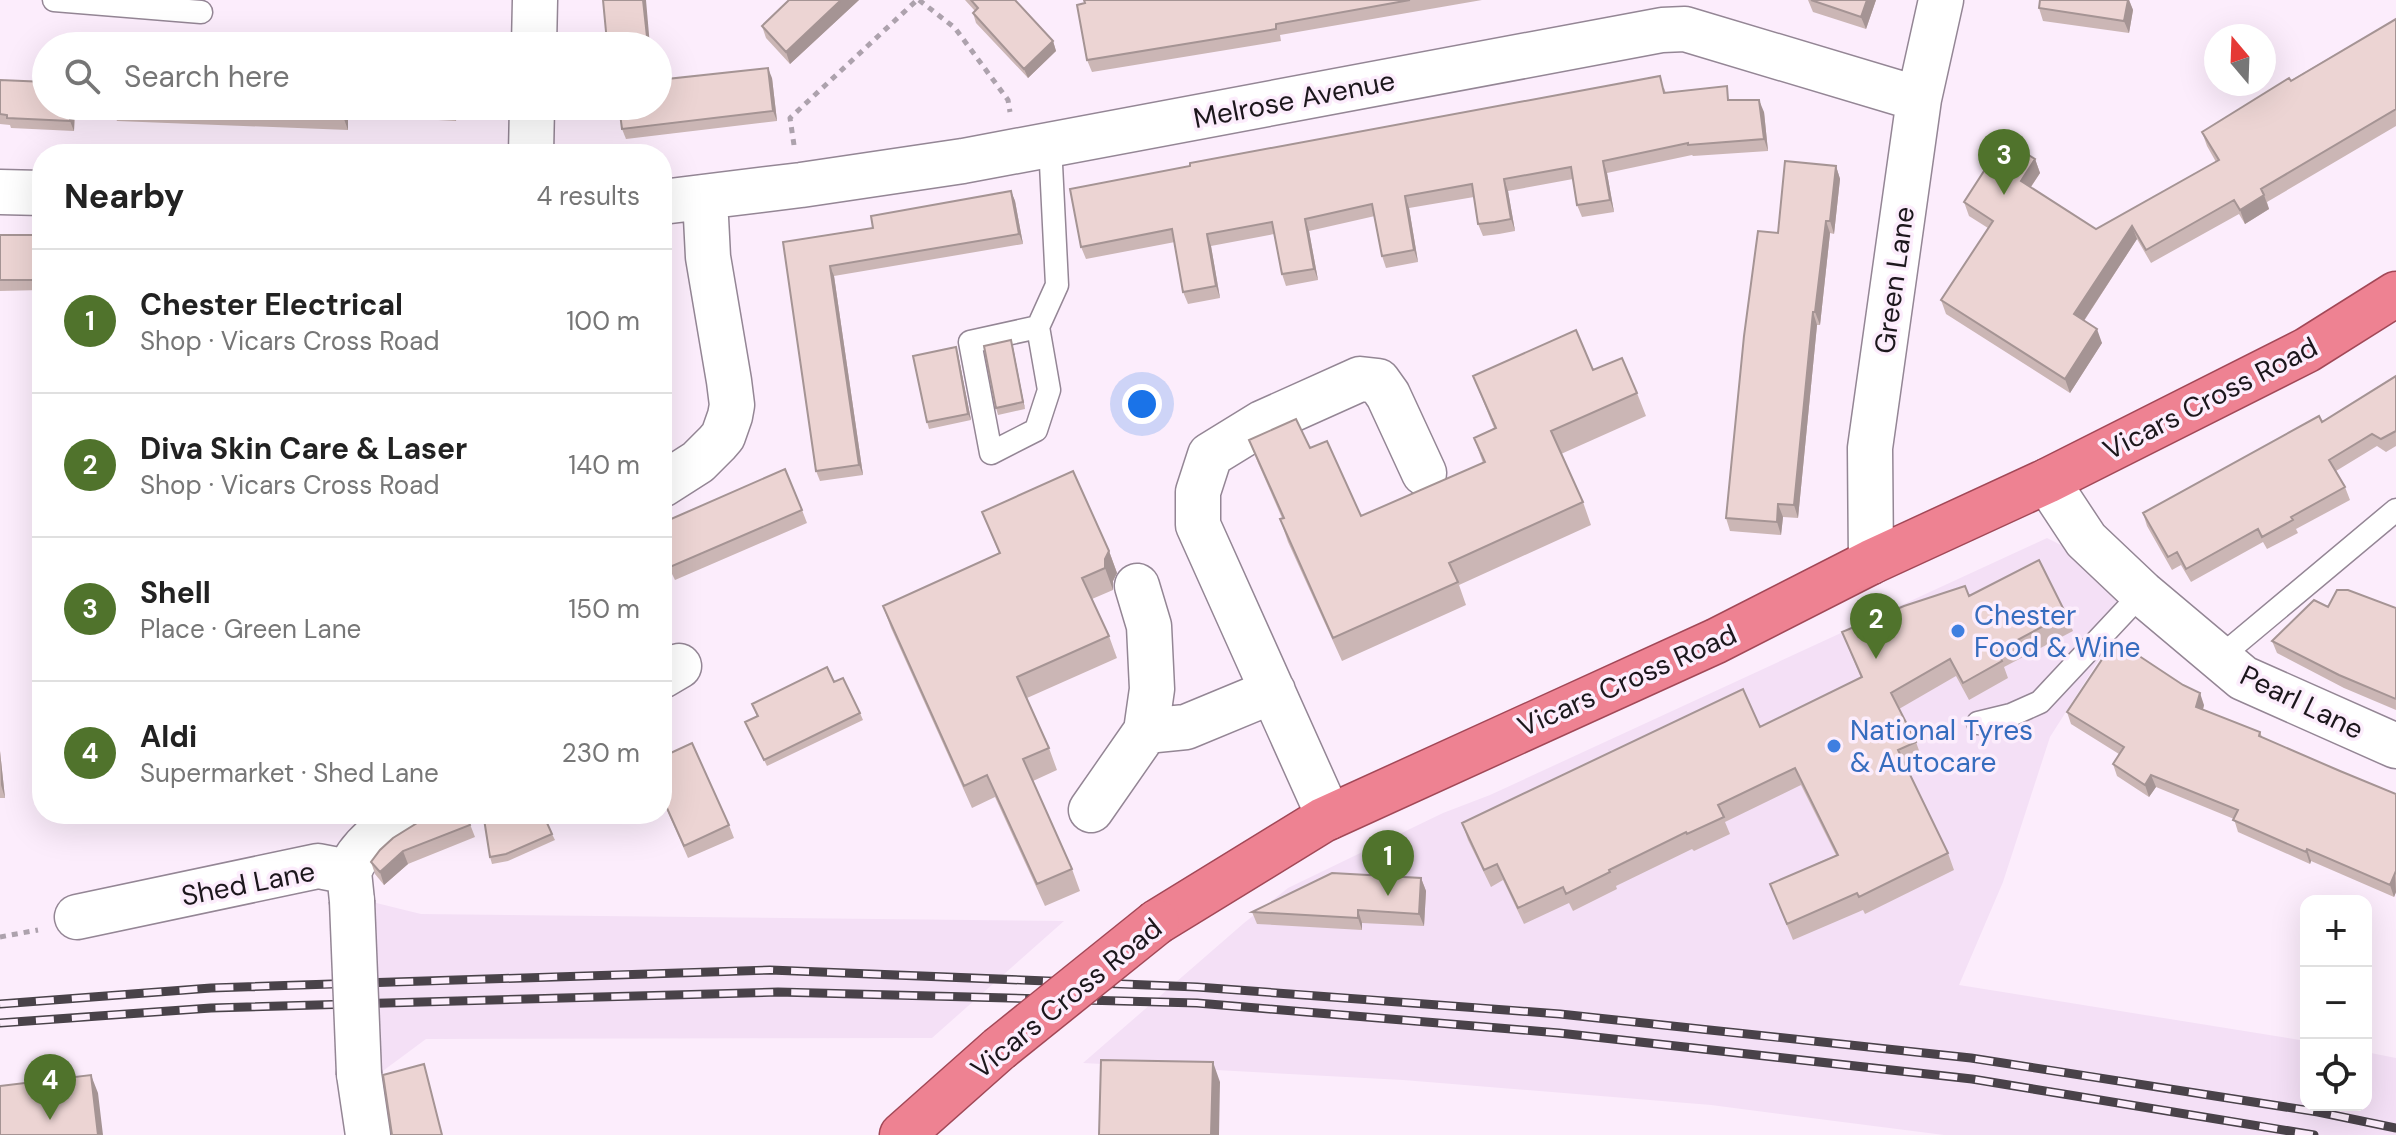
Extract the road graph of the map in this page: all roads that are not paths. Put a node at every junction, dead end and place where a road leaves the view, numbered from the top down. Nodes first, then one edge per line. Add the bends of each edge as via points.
1 (54, 0) edge
2 (535, 0) edge
3 (1941, 0) edge
4 (201, 12) dead end
5 (534, 32) edge
6 (1919, 99) junction
7 (532, 120) edge
8 (531, 144) edge
9 (1034, 147) junction
10 (0, 192) edge
11 (32, 193) edge
12 (705, 198) junction
13 (672, 201) edge
14 (2396, 294) edge
15 (1038, 327) junction
16 (1424, 473) dead end
17 (672, 479) edge
18 (2047, 481) junction
19 (2396, 510) edge
20 (1871, 562) junction
21 (1137, 586) dead end
22 (2142, 593) junction
23 (2219, 658) junction
24 (1273, 691) junction
25 (1978, 723) dead end
26 (1146, 731) junction
27 (2396, 746) edge
28 (1091, 810) dead end
29 (1329, 817) junction
30 (393, 824) edge
31 (350, 886) junction
32 (77, 917) dead end
33 (368, 1135) edge
34 (902, 1135) edge

1 - 4 lane
2 - 5 street
3 - 6 street, Green Lane
6 - 9 street, Melrose Avenue via 1685,29 1662,30
6 - 20 street, Green Lane via 1870,448
7 - 8 street
9 - 12 street, Melrose Avenue
9 - 15 lane via 1057,285
10 - 11 street
12 - 13 street, Melrose Avenue
12 - 17 street via 708,257 732,405 723,436
14 - 18 highway, Vicars Cross Road via 2307,350
15 - 15 lane via 1049,390 1036,430 991,453 970,342
16 - 24 street via 1388,395 1378,381 1360,379 1262,423 1210,455 1198,492 1198,525
18 - 20 highway, Vicars Cross Road
18 - 22 street, Pearl Lane via 2086,540
19 - 23 lane
20 - 29 highway, Vicars Cross Road via 1716,641
21 - 26 street via 1149,626 1152,689
22 - 23 street, Pearl Lane
22 - 25 lane via 2040,702
23 - 27 street, Pearl Lane via 2243,678
24 - 26 street via 1186,727
24 - 29 street
26 - 28 street
29 - 34 highway, Vicars Cross Road, bridge via 1157,922
30 - 31 street via 354,856
31 - 32 street, Shed Lane via 318,866
31 - 33 street, Shed Lane, bridge via 359,1074

